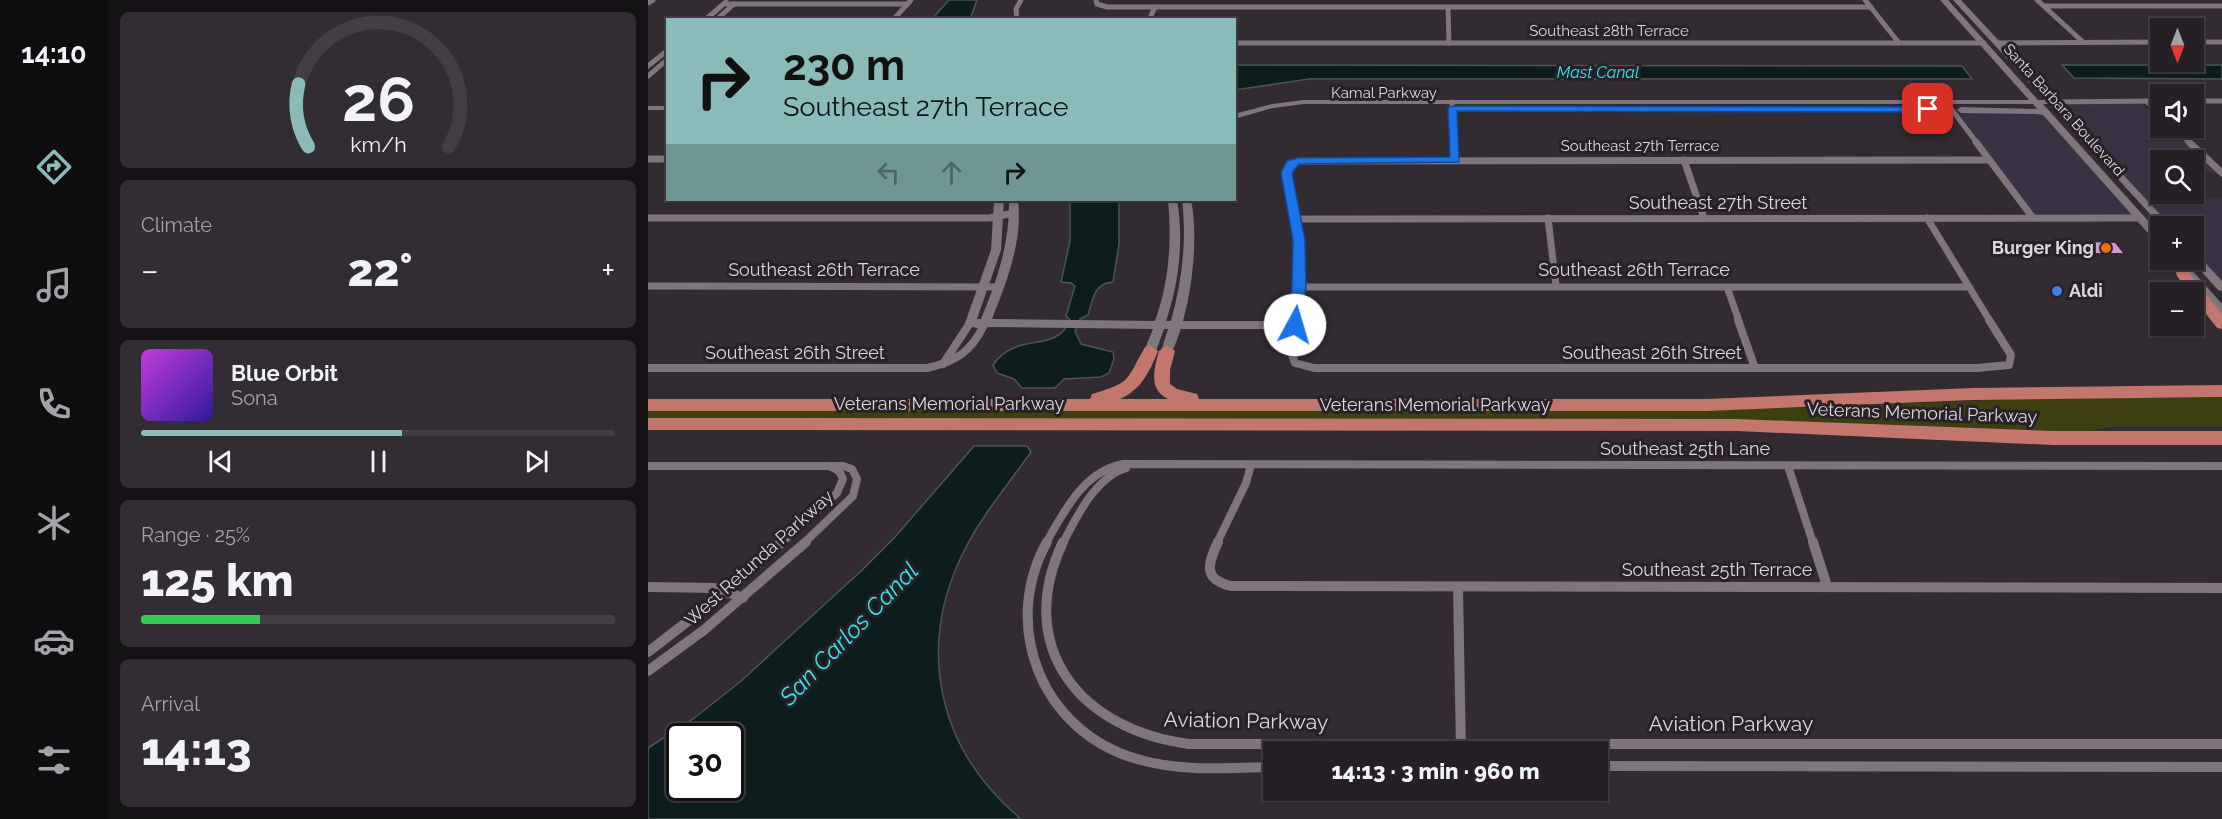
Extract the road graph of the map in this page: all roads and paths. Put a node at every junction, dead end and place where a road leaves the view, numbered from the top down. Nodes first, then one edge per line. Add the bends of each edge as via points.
1 (653, 0) edge
2 (739, 0) edge
3 (1021, 0) edge
4 (1865, 0) edge
5 (1944, 0) edge
6 (1957, 0) edge
7 (2037, 0) edge
8 (731, 2) edge
9 (909, 2) edge
10 (1096, 2) edge
11 (648, 3) edge
12 (2044, 6) junction
13 (2222, 6) edge
14 (1155, 7) junction
15 (1448, 7) junction
16 (1871, 7) junction
17 (707, 18) edge
18 (718, 18) edge
19 (895, 18) edge
20 (1017, 18) edge
21 (1150, 18) edge
22 (2083, 42) junction
23 (2150, 42) edge
24 (2204, 42) edge
25 (2222, 42) edge
26 (1236, 43) edge
27 (1449, 43) junction
28 (1899, 43) junction
29 (1984, 43) junction
30 (1998, 43) junction
31 (666, 52) edge
32 (666, 61) edge
33 (648, 66) edge
34 (648, 76) edge
35 (2146, 101) junction
36 (2150, 101) edge
37 (2204, 101) edge
38 (2222, 101) edge
39 (648, 102) edge
40 (666, 102) edge
41 (2038, 102) junction
42 (2052, 102) junction
43 (1452, 105) junction
44 (2150, 105) edge
45 (1949, 106) junction
46 (648, 108) edge
47 (666, 108) edge
48 (2049, 114) junction
49 (1236, 116) edge
50 (1236, 123) edge
51 (2185, 138) edge
52 (648, 159) edge
53 (666, 159) edge
54 (1455, 160) junction
55 (1684, 160) junction
56 (1989, 160) junction
57 (1291, 163) joint
58 (2222, 173) edge
59 (999, 201) edge
60 (1014, 201) edge
61 (1173, 201) edge
62 (1187, 201) edge
63 (1014, 213) junction
64 (1000, 216) junction
65 (2157, 216) edge
66 (648, 218) edge
67 (1548, 218) junction
68 (1704, 218) junction
69 (1927, 218) junction
70 (2032, 218) junction
71 (2140, 218) junction
72 (1296, 219) junction
73 (2150, 229) edge
74 (2184, 270) edge
75 (2191, 270) edge
76 (2198, 270) edge
77 (648, 286) edge
78 (985, 286) junction
79 (1300, 286) junction
80 (1556, 286) junction
81 (1727, 286) junction
82 (1969, 286) junction
83 (999, 287) junction
84 (2222, 288) edge
85 (2222, 311) edge
86 (969, 323) junction
87 (1158, 324) junction
88 (2222, 324) edge
89 (984, 325) junction
90 (1176, 325) junction
91 (1295, 325) junction
92 (1159, 351) junction
93 (1295, 363) joint
94 (943, 365) junction
95 (648, 368) edge
96 (1755, 368) junction
97 (2222, 385) edge
98 (2222, 391) edge
99 (2030, 393) junction
100 (648, 405) edge
101 (791, 405) junction
102 (1377, 405) junction
103 (648, 424) edge
104 (2222, 430) edge
105 (2078, 438) junction
106 (2222, 438) edge
107 (2221, 463) edge
108 (1147, 465) junction
109 (1251, 465) junction
110 (648, 466) edge
111 (829, 466) junction
112 (1788, 466) junction
113 (1827, 586) junction
114 (648, 587) edge
115 (1458, 587) junction
116 (2222, 588) edge
117 (728, 590) junction
118 (743, 598) junction
119 (648, 652) edge
120 (648, 671) edge
121 (1461, 741) edge
122 (2222, 744) edge
123 (1263, 745) edge
124 (1608, 747) edge
125 (1263, 766) edge
126 (1608, 766) edge
127 (2222, 767) edge

1 - 11 street
2 - 8 street
3 - 20 street
4 - 16 street
5 - 29 street, Santa Barbara Boulevard
6 - 30 street, Santa Barbara Boulevard
7 - 12 street
8 - 9 street
8 - 17 street
8 - 18 street
9 - 19 street
10 - 14 street via 1107,7
12 - 13 street
12 - 22 street
14 - 15 street
14 - 21 street
15 - 16 street
15 - 27 street
16 - 28 street
22 - 23 street
22 - 30 street
24 - 25 street
26 - 27 street, Southeast 28th Terrace
27 - 28 street, Southeast 28th Terrace
28 - 29 street, Southeast 28th Terrace
29 - 41 street, Santa Barbara Boulevard
30 - 42 street, Santa Barbara Boulevard
31 - 33 street
32 - 34 street
35 - 36 street
35 - 42 street
35 - 44 street
37 - 38 street
39 - 40 street
41 - 42 street, Kamal Parkway
41 - 45 street, Kamal Parkway
41 - 48 street, Santa Barbara Boulevard
42 - 65 street, Santa Barbara Boulevard
43 - 45 street, Kamal Parkway
43 - 49 street, Kamal Parkway via 1304,102
43 - 50 street, Kamal Parkway via 1300,109 1271,112
43 - 54 street
45 - 48 street
45 - 56 street
46 - 47 street
48 - 71 street, Santa Barbara Boulevard
51 - 58 street
52 - 53 street
54 - 55 street, Southeast 27th Terrace
54 - 57 street, Southeast 27th Terrace via 1305,159
55 - 56 street, Southeast 27th Terrace
55 - 68 street
56 - 70 street
57 - 72 street via 1286,173
59 - 64 street
60 - 63 street
61 - 87 street via 1173,267
62 - 90 street via 1189,250
63 - 64 street
63 - 83 street via 1012,244
64 - 66 street
64 - 78 street via 996,250
67 - 68 street, Southeast 27th Street
67 - 72 street, Southeast 27th Street
67 - 80 street
68 - 69 street, Southeast 27th Street
69 - 70 street, Southeast 27th Street
69 - 82 street
70 - 71 street, Southeast 27th Street
71 - 73 street, Santa Barbara Boulevard
72 - 79 street
74 - 88 highway via 2184,276
75 - 85 street
76 - 84 street
77 - 78 street, Southeast 26th Terrace
78 - 83 street, Southeast 26th Terrace
78 - 86 street
79 - 80 street, Southeast 26th Terrace
79 - 91 street
80 - 81 street, Southeast 26th Terrace
81 - 82 street, Southeast 26th Terrace
81 - 96 street
82 - 96 street, Southeast 26th Street via 2010,355 2009,365
83 - 89 street
86 - 89 street
86 - 94 street
87 - 89 street
87 - 90 street
87 - 92 street
89 - 94 street via 970,350
90 - 91 street
90 - 92 street
91 - 93 street via 1291,352
92 - 101 highway via 1134,383 1108,398 890,398
92 - 102 highway via 1161,382 1172,395 1345,398
93 - 96 street, Southeast 26th Street via 1314,368
94 - 95 street, Southeast 26th Street
97 - 99 highway via 2101,385
98 - 99 highway, Veterans Memorial Parkway
99 - 102 highway, Veterans Memorial Parkway via 1707,405
100 - 101 highway, Veterans Memorial Parkway
101 - 102 highway, Veterans Memorial Parkway
103 - 105 highway, Veterans Memorial Parkway via 1727,425
104 - 105 highway via 2118,430
105 - 106 highway, Veterans Memorial Parkway
105 - 107 highway
107 - 112 street, Southeast 25th Lane
108 - 109 street, Southeast 25th Lane
108 - 123 street, Aviation Parkway via 1116,471 1103,481 1069,531 1049,579 1045,614 1050,644 1063,672 1083,699 1124,728 1173,743
108 - 125 street via 1114,465 1090,477 1045,544 1032,577 1026,619 1029,648 1040,677 1056,704 1077,726 1130,757 1172,766
109 - 112 street, Southeast 25th Lane
109 - 115 street, Southeast 25th Terrace via 1209,560 1208,570 1214,579 1231,586
110 - 111 street
111 - 117 street, West Retunda Parkway via 839,471 843,479 837,493
111 - 118 street, West Retunda Parkway via 843,466 856,474 853,496
112 - 113 street
113 - 115 street, Southeast 25th Terrace
113 - 116 street, Southeast 25th Terrace
114 - 117 street
115 - 121 street
117 - 118 street
117 - 119 street, West Retunda Parkway
118 - 120 street, West Retunda Parkway
122 - 124 street, Aviation Parkway
126 - 127 street

